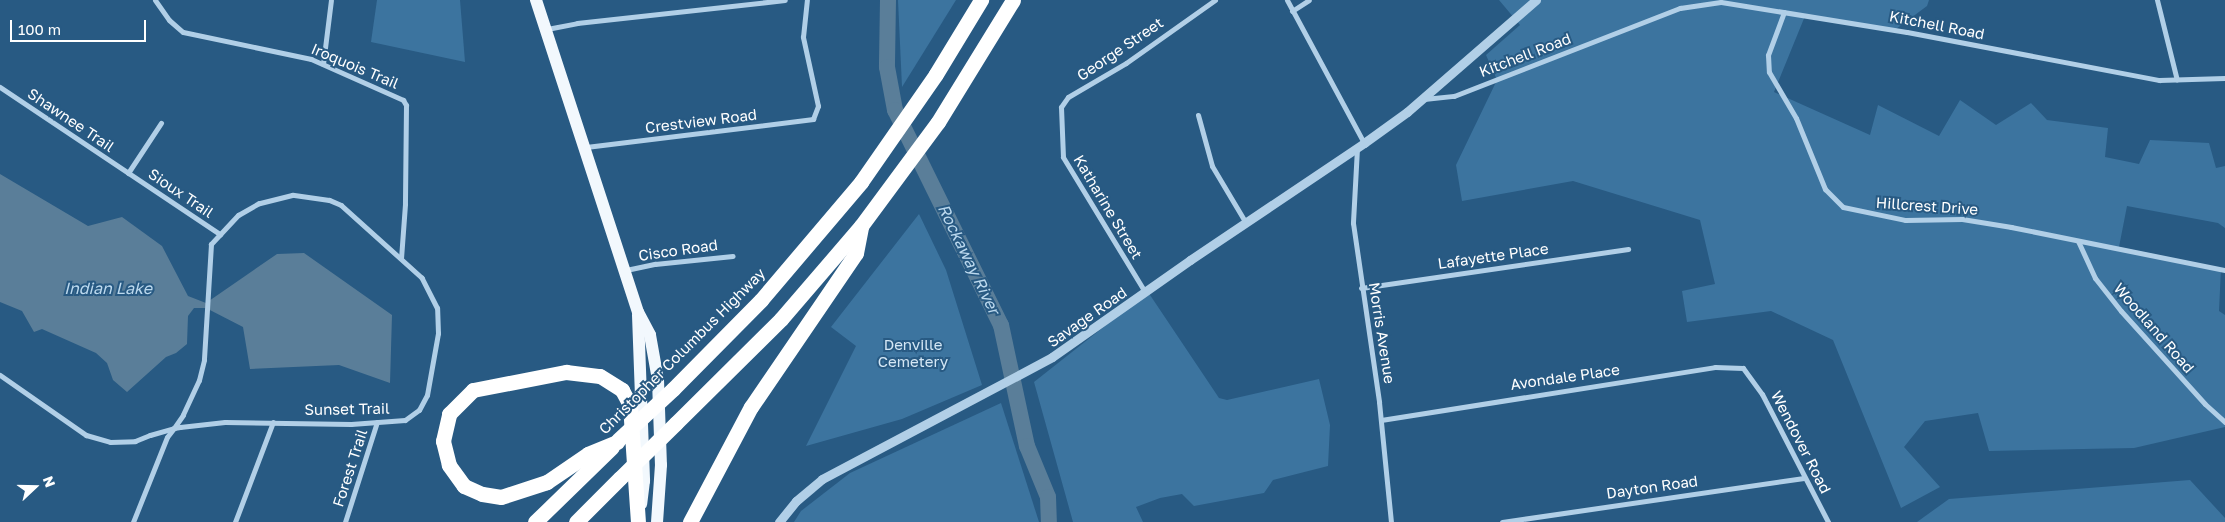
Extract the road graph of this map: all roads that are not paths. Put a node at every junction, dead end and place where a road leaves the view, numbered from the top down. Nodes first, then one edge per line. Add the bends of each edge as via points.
1 (155, 0) edge
2 (331, 0) edge
3 (536, 0) edge
4 (785, 0) edge
5 (807, 0) edge
6 (980, 0) edge
7 (1013, 0) edge
8 (1215, 0) edge
9 (1287, 0) edge
10 (1309, 0) edge
11 (1536, 0) edge
12 (2157, 0) edge
13 (1292, 11) junction
14 (1784, 12) junction
15 (546, 30) junction
16 (323, 64) junction
17 (2225, 78) edge
18 (2176, 80) junction
19 (0, 87) edge
20 (1421, 99) junction
21 (1198, 115) dead end
22 (161, 123) dead end
23 (1061, 131) joint
24 (1361, 146) junction
25 (586, 147) junction
26 (128, 173) junction
27 (1246, 224) junction
28 (861, 226) junction
29 (220, 234) junction
30 (2078, 241) junction
31 (1628, 249) dead end
32 (732, 256) dead end
33 (400, 258) junction
34 (626, 270) junction
35 (2225, 270) edge
36 (1361, 288) junction
37 (1146, 292) junction
38 (638, 312) junction
39 (0, 375) edge
40 (1750, 375) joint
41 (1381, 420) junction
42 (273, 422) junction
43 (377, 422) junction
44 (2225, 422) edge
45 (174, 428) junction
46 (617, 441) junction
47 (1804, 478) junction
48 (133, 522) edge
49 (235, 522) edge
50 (346, 522) edge
51 (535, 522) edge
52 (576, 522) edge
53 (638, 522) edge
54 (657, 522) edge
55 (690, 522) edge
56 (780, 522) edge
57 (1391, 522) edge
58 (1502, 522) edge
59 (1828, 522) edge

1 - 16 street, Iroquois Trail via 169,20 183,32
2 - 16 street
3 - 15 main road
4 - 15 street via 577,22
5 - 25 street, Crestview Road via 803,37 817,114 795,123
6 - 46 highway, Christopher Columbus Highway, bridge via 890,142 799,258 673,389
7 - 28 highway via 938,122
8 - 23 street, George Street via 1126,63 1068,97 1061,107
9 - 13 street
10 - 13 street
11 - 20 street
12 - 18 street
13 - 24 street
14 - 18 street, Kitchell Road via 1907,32 2100,70
14 - 20 street, Kitchell Road via 1721,2 1691,5 1454,96
14 - 30 street, Hillcrest Drive via 1768,55 1769,72 1796,118 1819,178 1833,199 1855,212 1878,216 1905,220 1962,219
15 - 25 main road
16 - 33 street, Iroquois Trail via 383,90 406,105 405,204
17 - 18 street, Kitchell Road
19 - 26 street, Shawnee Trail
20 - 24 street, Savage Road
21 - 27 street via 1212,166
22 - 26 street
23 - 37 street, Katharine Street via 1063,157 1071,173
24 - 27 street, Savage Road
24 - 36 street, Morris Avenue via 1352,223
25 - 34 main road
26 - 29 street, Sioux Trail
27 - 37 street, Savage Road
28 - 52 highway, bridge via 764,338
28 - 55 highway via 856,252 750,407
29 - 33 street, Sunset Trail via 238,215 259,202 292,195 311,195 341,205
29 - 45 street, Sunset Trail via 211,244 204,360 199,380
30 - 35 street, Hillcrest Drive
30 - 44 street, Woodland Road via 2096,278 2121,310
31 - 36 street, Lafayette Place
32 - 34 street, Cisco Road
33 - 43 street, Sunset Trail via 422,278 433,296 438,333 424,403 405,420
34 - 38 main road
36 - 41 street, Morris Avenue
37 - 56 street, Savage Road via 1052,357 822,479 796,501
38 - 53 main road via 644,481
38 - 54 main road via 650,334 658,380 661,465
39 - 45 street, Sunset Trail via 98,439 135,441
40 - 41 street, Avondale Place via 1733,366 1715,367
40 - 47 street, Wendover Road
41 - 57 street, Morris Avenue
42 - 43 street, Sunset Trail
42 - 45 street, Sunset Trail via 225,422
42 - 49 street
43 - 50 street, Forest Trail
45 - 48 street, Sunset Trail via 167,437
46 - 51 highway, Christopher Columbus Highway
46 - 53 highway via 588,454 547,482 501,496 482,494 464,486 449,465 443,441 449,414 473,390 566,372 600,376 622,390 630,405
47 - 58 street, Dayton Road
47 - 59 street, Wendover Road

